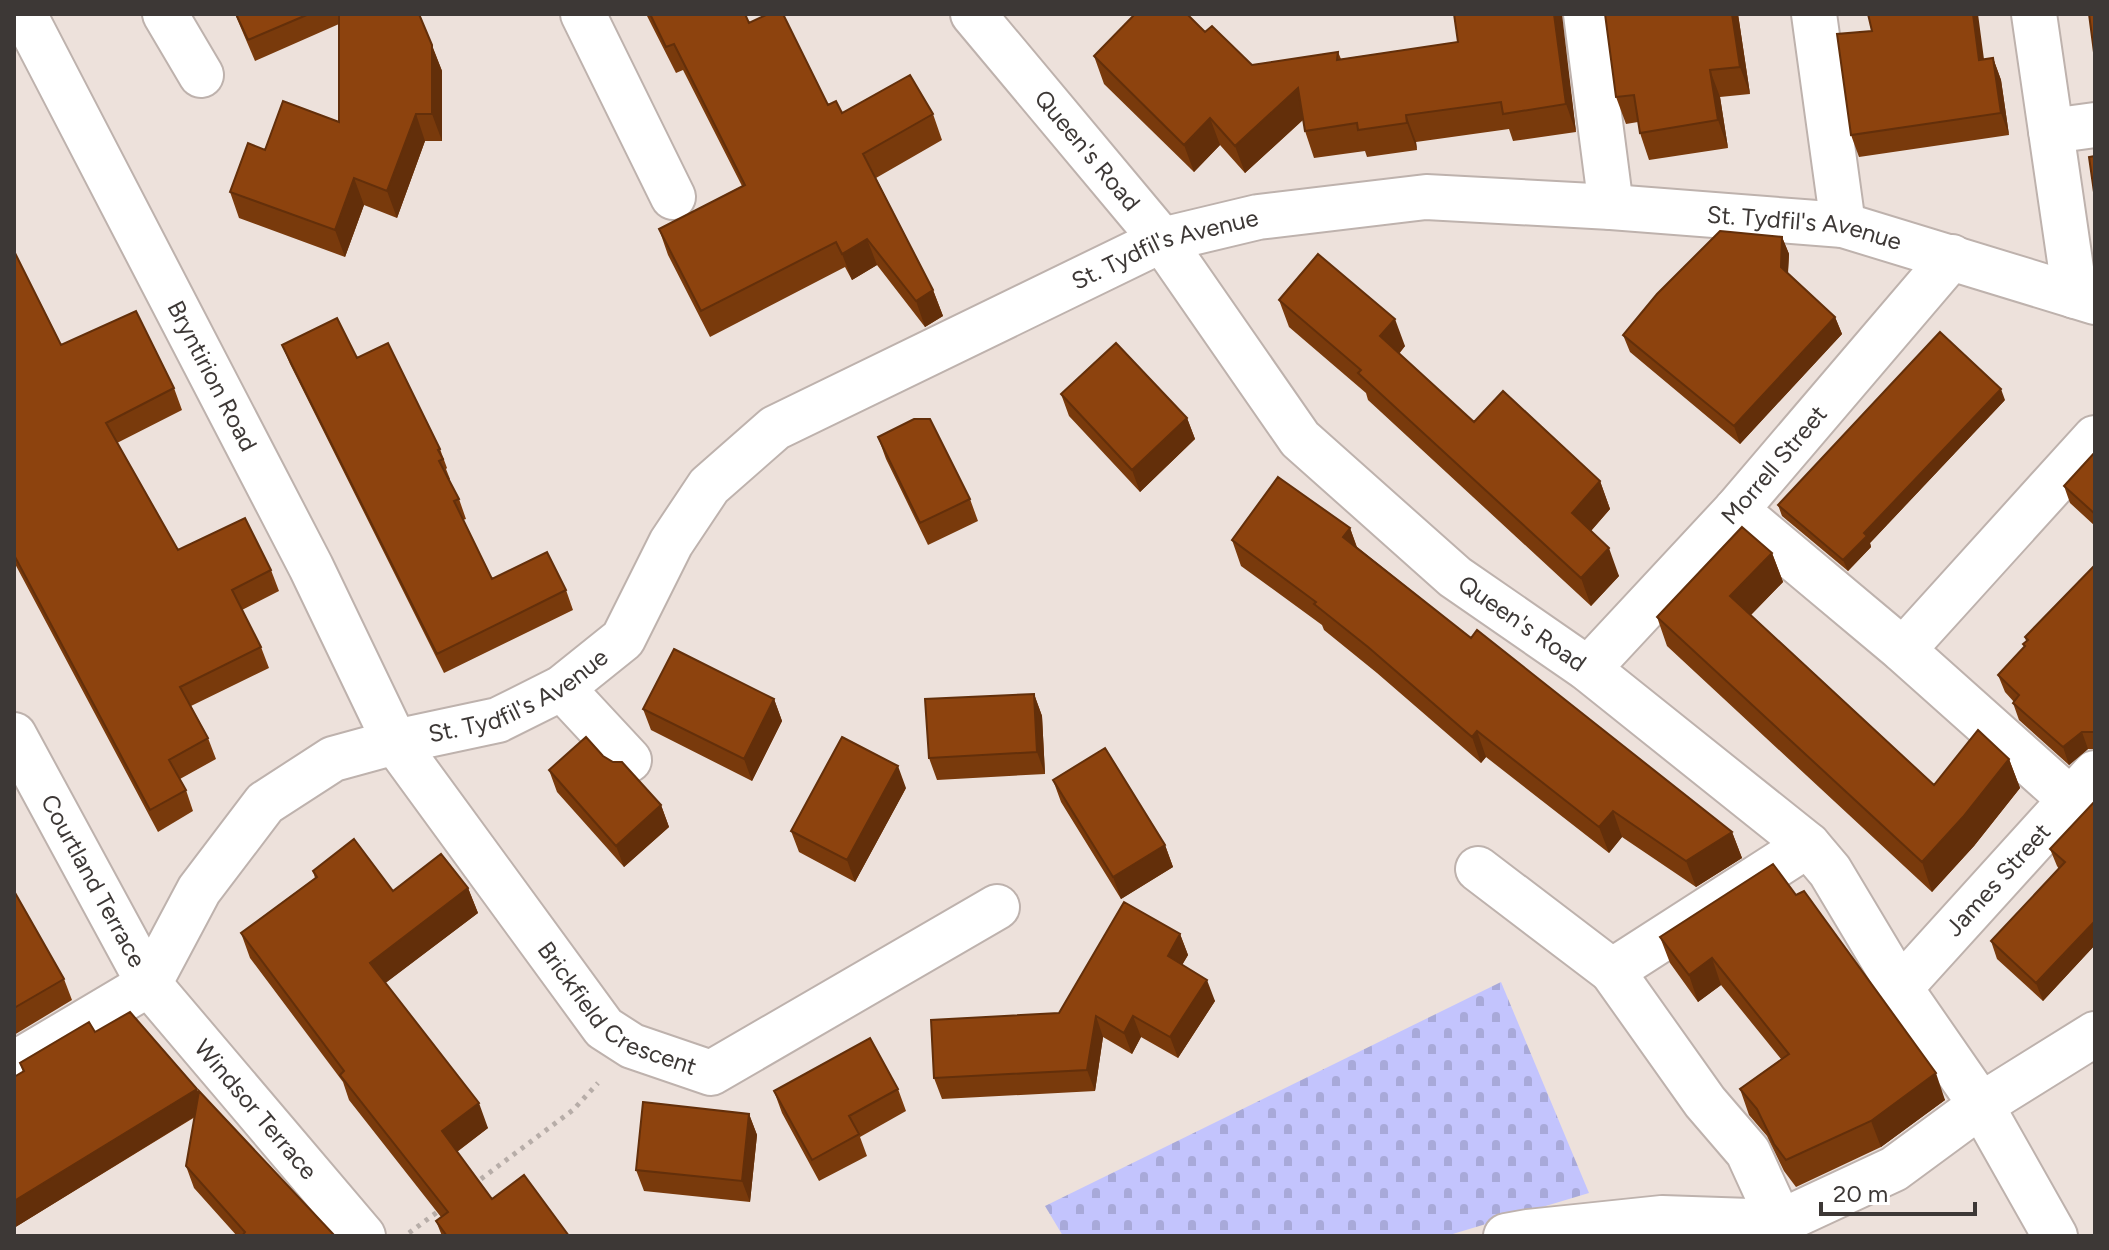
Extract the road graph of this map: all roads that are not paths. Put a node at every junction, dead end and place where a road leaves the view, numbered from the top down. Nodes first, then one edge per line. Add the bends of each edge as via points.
1 (24, 14) edge
2 (165, 14) edge
3 (583, 14) edge
4 (973, 14) edge
5 (1586, 14) edge
6 (1814, 14) edge
7 (2034, 14) edge
8 (201, 75) dead end
9 (2095, 125) edge
10 (2051, 131) junction
11 (673, 197) dead end
12 (1611, 207) junction
13 (1843, 225) junction
14 (1162, 240) junction
15 (1952, 257) junction
16 (2085, 299) edge
17 (2095, 438) edge
18 (1736, 510) junction
19 (1903, 650) junction
20 (1588, 669) junction
21 (562, 688) junction
22 (14, 735) edge
23 (395, 742) junction
24 (629, 760) dead end
25 (2083, 786) edge
26 (1808, 845) junction
27 (1478, 869) dead end
28 (997, 907) dead end
29 (1612, 971) junction
30 (149, 984) junction
31 (1900, 988) junction
32 (2095, 1034) edge
33 (14, 1064) edge
34 (1981, 1105) junction
35 (1780, 1222) junction
36 (363, 1236) edge
37 (1506, 1236) edge
38 (2055, 1236) edge

1 - 23 street, Bryntirion Road via 311,567
2 - 8 street
3 - 11 street
4 - 14 street, Queen's Road
5 - 12 street
6 - 13 street
7 - 10 street
9 - 10 street
10 - 16 street
12 - 13 street, St. Tydfil's Avenue
12 - 14 street, St. Tydfil's Avenue via 1426,197 1258,217
13 - 15 street, St. Tydfil's Avenue
14 - 20 street, Queen's Road via 1300,439 1455,577
14 - 21 street, St. Tydfil's Avenue via 775,428 709,486 671,543 623,639
15 - 16 street, St. Tydfil's Avenue
15 - 18 street, Morrell Street
17 - 19 street
18 - 19 street
18 - 20 street, Morrell Street
19 - 25 street
20 - 26 street, Queen's Road
21 - 23 street, St. Tydfil's Avenue via 498,720
21 - 24 street
22 - 30 street, Courtland Terrace
23 - 28 street, Brickfield Crescent via 604,1028 632,1046 711,1073
23 - 30 street, St. Tydfil's Avenue via 333,759 265,803 199,890
25 - 31 street, James Street
26 - 29 street
26 - 31 street, Queen's Road via 1830,871
27 - 29 street
29 - 35 street via 1705,1102 1748,1152
30 - 33 street
30 - 36 street, Windsor Terrace
31 - 34 street, Queen's Road
32 - 34 street
34 - 35 street via 1894,1169
34 - 38 street, Queen's Road
35 - 37 street via 1662,1218

